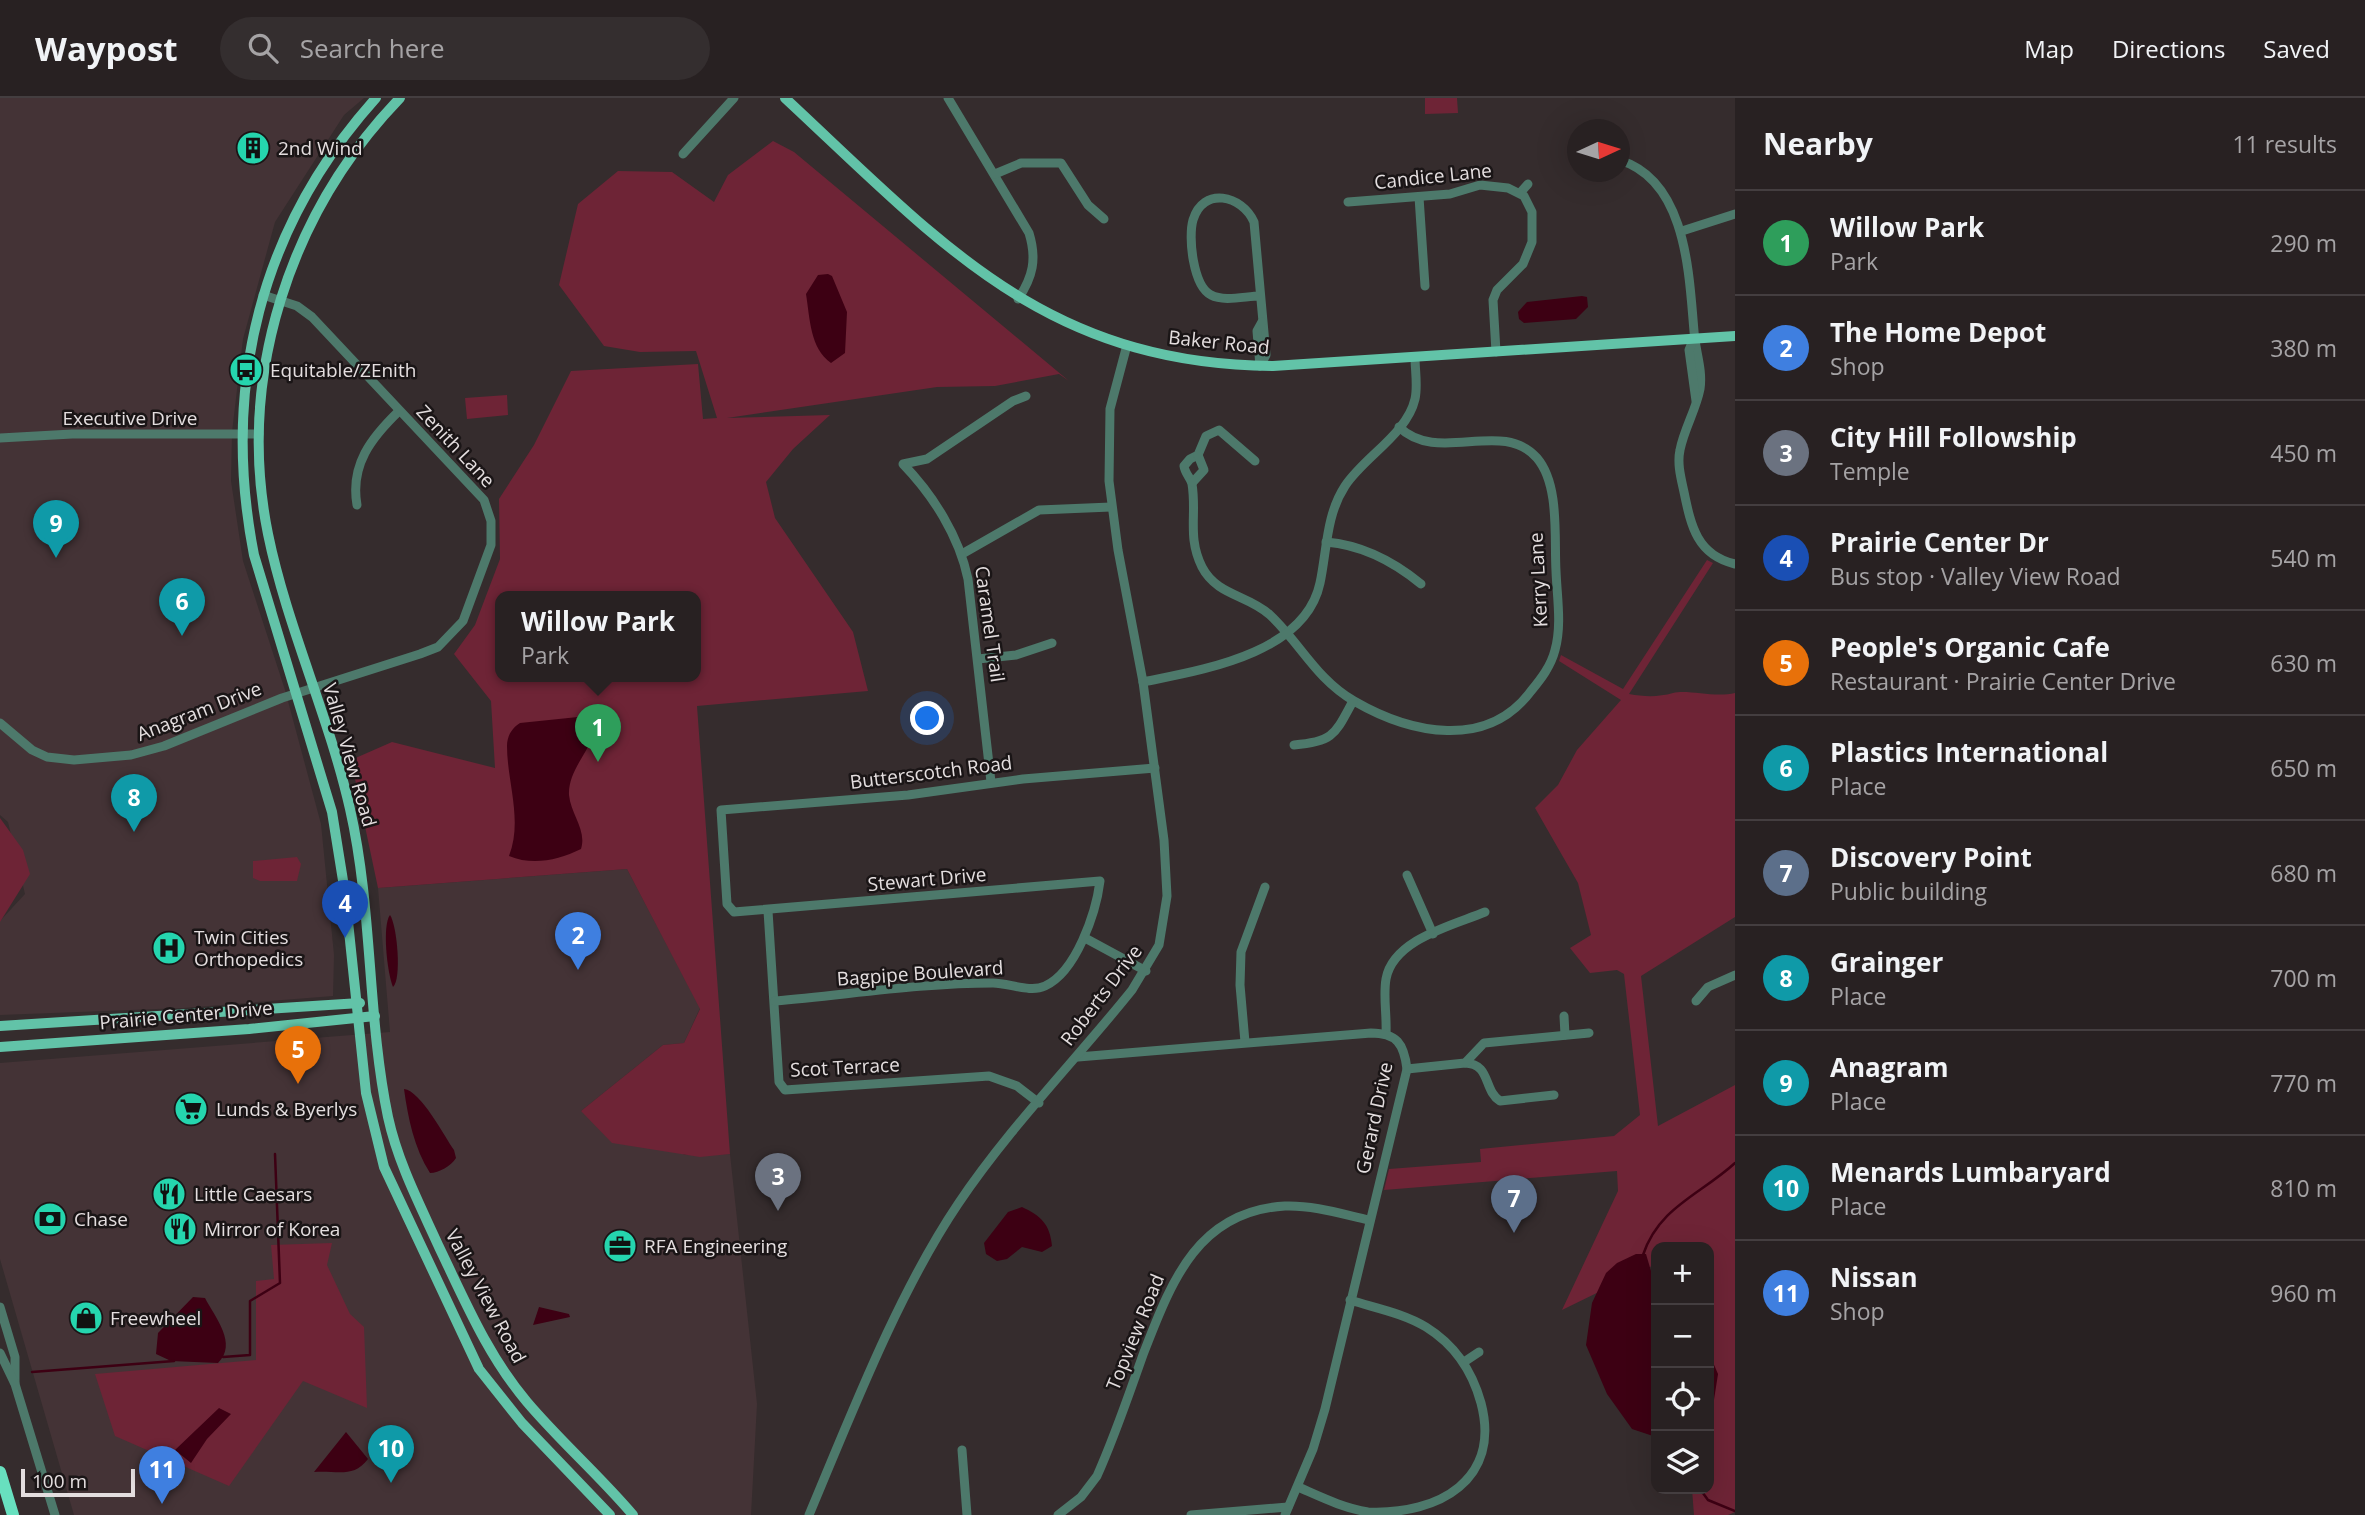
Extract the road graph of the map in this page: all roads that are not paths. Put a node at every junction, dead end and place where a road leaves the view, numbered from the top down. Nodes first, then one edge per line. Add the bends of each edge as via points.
1 (376, 98) edge
2 (400, 98) edge
3 (734, 98) edge
4 (785, 98) edge
5 (948, 98) edge
6 (389, 110) junction
7 (683, 154) dead end
8 (1630, 165) edge
9 (995, 174) junction
10 (1528, 184) dead end
11 (1520, 192) junction
12 (1419, 197) junction
13 (1348, 202) dead end
14 (1735, 214) edge
15 (1104, 219) dead end
16 (1682, 231) junction
17 (1425, 286) dead end
18 (263, 295) junction
19 (1260, 296) junction
20 (1018, 299) junction
21 (279, 300) junction
22 (1735, 336) edge
23 (1694, 338) junction
24 (1127, 345) junction
25 (1496, 352) junction
26 (1415, 357) junction
27 (1260, 366) junction
28 (1026, 396) dead end
29 (399, 411) junction
30 (1399, 427) junction
31 (259, 434) junction
32 (241, 435) junction
33 (0, 438) edge
34 (1198, 455) junction
35 (1255, 461) dead end
36 (1193, 482) junction
37 (357, 505) dead end
38 (1111, 507) junction
39 (1326, 542) junction
40 (962, 554) junction
41 (1735, 564) edge
42 (1422, 584) dead end
43 (1284, 634) junction
44 (1052, 643) dead end
45 (978, 659) junction
46 (1143, 682) junction
47 (313, 688) junction
48 (296, 694) junction
49 (1353, 701) junction
50 (0, 723) edge
51 (1294, 745) dead end
52 (1150, 769) junction
53 (991, 782) junction
54 (721, 810) joint
55 (1407, 875) dead end
56 (1265, 887) dead end
57 (768, 911) junction
58 (1485, 912) dead end
59 (1433, 934) junction
60 (1085, 937) junction
61 (1146, 971) junction
62 (1735, 975) edge
63 (775, 1001) junction
64 (1696, 1001) dead end
65 (373, 1002) junction
66 (356, 1004) junction
67 (375, 1016) junction
68 (1563, 1016) dead end
69 (357, 1018) junction
70 (0, 1026) edge
71 (1387, 1033) junction
72 (1589, 1033) dead end
73 (1565, 1035) junction
74 (1245, 1042) junction
75 (0, 1047) edge
76 (1078, 1056) junction
77 (1465, 1063) junction
78 (1407, 1069) junction
79 (1554, 1095) dead end
80 (1039, 1103) junction
81 (1369, 1220) junction
82 (1350, 1300) junction
83 (0, 1307) edge
84 (1479, 1352) dead end
85 (0, 1353) edge
86 (1464, 1362) junction
87 (15, 1384) junction
88 (962, 1450) dead end
89 (0, 1472) edge
90 (1298, 1488) junction
91 (1287, 1511) edge
92 (13, 1515) edge
93 (55, 1515) edge
94 (610, 1515) edge
95 (633, 1515) edge
96 (809, 1515) edge
97 (967, 1515) edge
98 (1058, 1515) edge
99 (1191, 1515) edge

1 - 6 street
1 - 18 main road, Valley View Road via 323,164 283,241
2 - 6 main road, Valley View Road
3 - 7 street
4 - 20 main road, Baker Road via 928,232
5 - 9 street
6 - 21 main road, Valley View Road via 329,188
8 - 16 street via 1647,176
9 - 15 street via 1021,163 1061,163 1088,205
9 - 20 street via 1033,247 1033,270
10 - 11 street
11 - 12 street, Candice Lane via 1480,186
11 - 25 street via 1530,203 1532,242 1522,264 1493,300
12 - 13 street, Candice Lane
12 - 17 street
14 - 16 street
16 - 23 street
18 - 21 street, Zenith Lane
18 - 32 main road, Valley View Road via 248,358
19 - 19 street via 1254,222 1249,212 1242,204 1222,197 1202,205 1192,222 1199,284 1220,298
19 - 27 street via 1266,355
20 - 24 main road, Baker Road
21 - 29 street, Zenith Lane via 312,317
21 - 31 main road, Valley View Road via 262,388
22 - 23 main road, Baker Road
23 - 25 main road, Baker Road
23 - 41 street via 1689,350 1696,402 1679,463 1693,533 1710,554
24 - 27 main road, Baker Road via 1196,361
24 - 38 street, Roberts Drive via 1108,429
25 - 26 main road, Baker Road
26 - 27 main road, Baker Road
26 - 30 street via 1414,402
28 - 40 street, Caramel Trail via 927,459 903,464 941,514
29 - 37 street via 360,459 355,475
29 - 47 street, Zenith Lane via 484,500 491,521 491,545 463,621 446,641 420,654
30 - 39 street via 1347,483 1333,510
30 - 49 street, Kerry Lane via 1426,444 1506,442 1536,457 1551,492 1558,636 1548,667 1525,699 1487,726 1459,731 1413,726
31 - 32 street, Executive Drive
31 - 47 main road, Valley View Road via 268,532
32 - 33 street, Executive Drive
32 - 48 main road, Valley View Road via 246,516 254,555
34 - 35 street, Kerry Lane via 1206,436 1219,430
34 - 36 street, Kerry Lane via 1204,470
34 - 36 street, Kerry Lane via 1184,466
36 - 43 street, Kerry Lane via 1191,531 1202,568 1222,590 1271,616
38 - 40 street via 1039,510
38 - 46 street, Roberts Drive
39 - 42 street via 1373,553
39 - 43 street via 1316,596 1304,616
40 - 45 street, Caramel Trail
43 - 46 street via 1232,662
43 - 49 street, Kerry Lane via 1318,673
44 - 45 street via 1016,655
45 - 53 street, Caramel Trail
46 - 52 street, Roberts Drive
47 - 48 street, Zenith Lane
47 - 65 main road, Valley View Road via 357,843
48 - 50 street, Anagram Drive via 131,755 74,760 47,757
48 - 66 main road, Valley View Road via 332,812
49 - 51 street via 1327,740
52 - 53 street, Butterscotch Road
52 - 61 street, Roberts Drive via 1167,895 1164,930
53 - 54 street, Butterscotch Road via 939,792
54 - 57 street, Stewart Drive via 729,909
55 - 59 street
56 - 74 street via 1241,952
57 - 60 street, Stewart Drive via 1100,881 1093,921
57 - 63 street, Scot Terrace
58 - 59 street
59 - 71 street via 1399,954 1388,972
60 - 61 street
60 - 63 street, Bagpipe Boulevard via 1054,980 1037,989 984,983
61 - 76 street, Roberts Drive
62 - 64 street via 1709,987
63 - 80 street, Scot Terrace via 779,1082 785,1090 989,1076 1017,1086
65 - 66 main road, Prairie Center Drive
65 - 67 main road, Valley View Road
66 - 69 main road, Valley View Road
66 - 70 main road, Prairie Center Drive
67 - 69 main road, Prairie Center Drive
67 - 95 main road, Valley View Road via 386,1107 400,1157 488,1348 525,1400
68 - 73 street
69 - 75 main road, Prairie Center Drive
69 - 94 main road, Valley View Road via 378,1149 453,1320 500,1398
71 - 74 street, Gerard Drive
71 - 78 street, Gerard Drive via 1402,1046
72 - 73 street
73 - 77 street via 1484,1043
74 - 76 street, Gerard Drive
76 - 80 street, Roberts Drive
77 - 78 street
77 - 79 street via 1481,1068 1500,1101
78 - 81 street, Gerard Drive
80 - 96 street, Roberts Drive via 977,1178 939,1234 879,1354
81 - 82 street, Gerard Drive
81 - 98 street, Topview Road via 1282,1207 1238,1219 1193,1251 1166,1296 1097,1476 1081,1497
82 - 86 street via 1424,1326
82 - 90 street, Gerard Drive via 1325,1409
83 - 87 street via 15,1357
84 - 86 street
85 - 87 street
86 - 90 street via 1481,1406 1485,1444 1476,1472 1456,1492 1428,1506 1389,1513 1350,1508
87 - 93 street
88 - 97 street
89 - 92 highway
90 - 91 street, Gerard Drive
91 - 99 street

